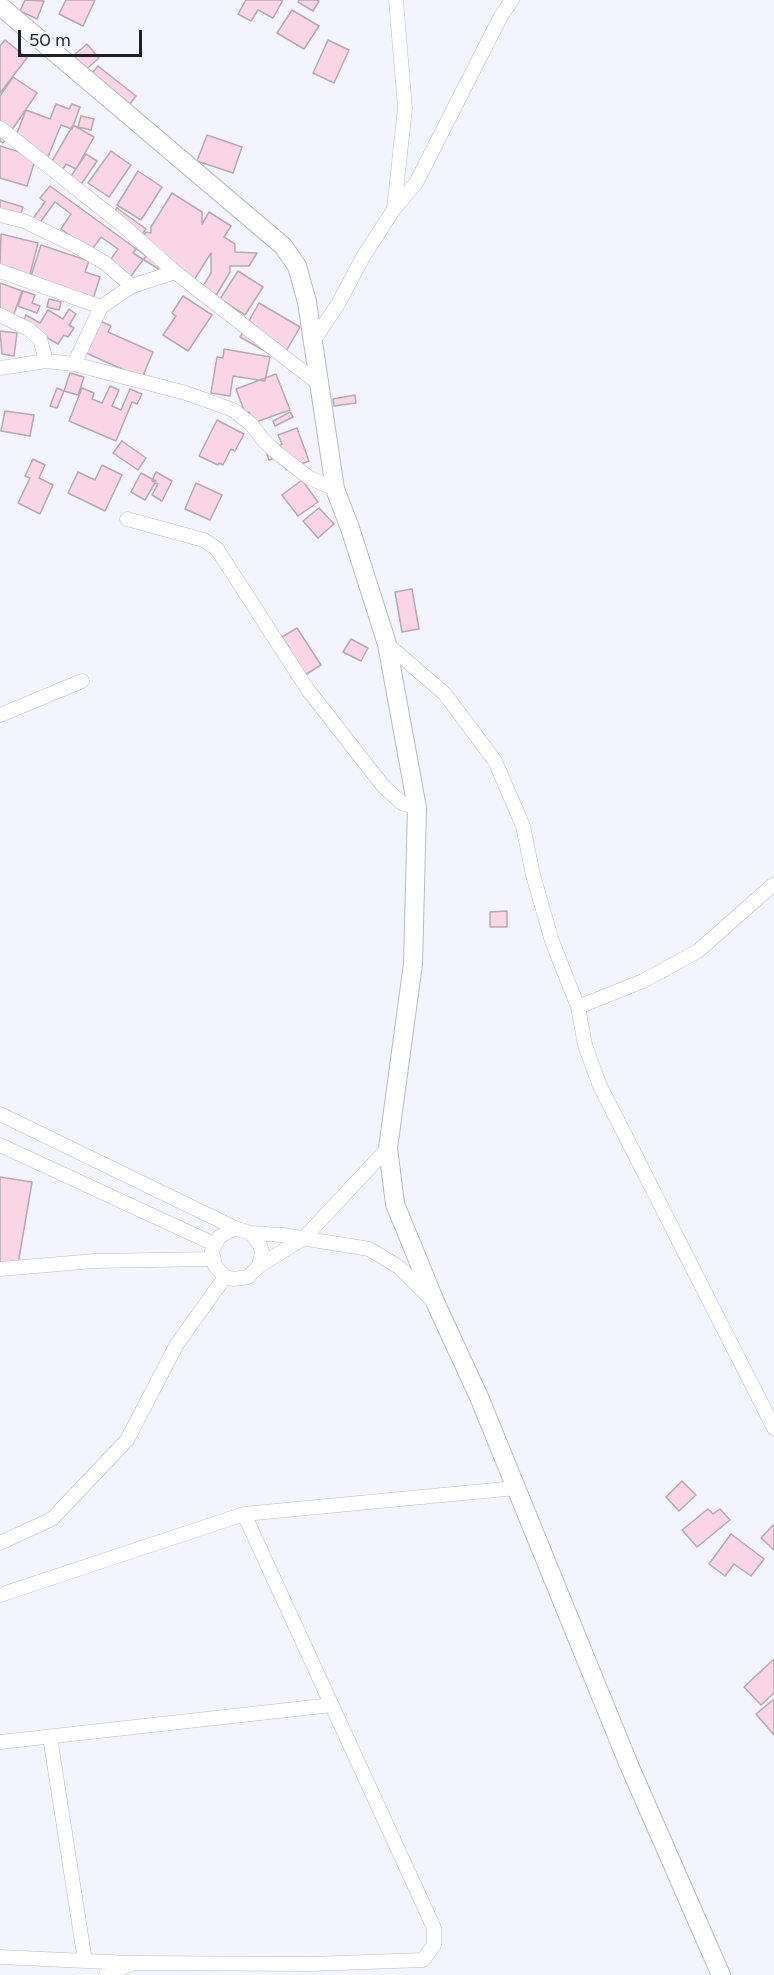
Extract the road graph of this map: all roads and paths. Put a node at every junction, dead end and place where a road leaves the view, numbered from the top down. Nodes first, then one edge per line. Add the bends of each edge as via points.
1 (396, 0) edge
2 (512, 0) edge
3 (0, 6) edge
4 (0, 128) edge
5 (394, 209) junction
6 (0, 215) edge
7 (0, 271) edge
8 (175, 272) junction
9 (132, 286) junction
10 (101, 307) junction
11 (0, 315) edge
12 (314, 340) junction
13 (46, 362) junction
14 (74, 364) junction
15 (0, 368) edge
16 (318, 384) junction
17 (335, 489) junction
18 (127, 519) dead end
19 (387, 644) junction
20 (82, 681) dead end
21 (0, 715) edge
22 (417, 808) junction
23 (774, 884) edge
24 (578, 1007) junction
25 (0, 1114) edge
26 (0, 1144) edge
27 (388, 1148) junction
28 (235, 1228) junction
29 (250, 1233) junction
30 (304, 1238) junction
31 (214, 1244) junction
32 (212, 1259) junction
33 (259, 1266) junction
34 (0, 1269) edge
35 (225, 1276) junction
36 (436, 1304) junction
37 (774, 1428) edge
38 (516, 1488) junction
39 (244, 1514) junction
40 (0, 1543) edge
41 (0, 1594) edge
42 (332, 1705) junction
43 (50, 1737) junction
44 (0, 1742) edge
45 (0, 1957) edge
46 (85, 1961) junction
47 (133, 1963) junction
48 (106, 1975) edge
49 (720, 1975) edge

1 - 5 street via 405,108
2 - 5 street via 416,183
3 - 12 street via 283,246 302,280
4 - 8 street
5 - 12 street
6 - 9 street via 24,221 76,246 105,263
7 - 10 street
8 - 9 street
8 - 16 street
9 - 10 street
10 - 14 street
11 - 13 street via 40,339
12 - 16 street
13 - 14 street
13 - 15 street
14 - 17 street via 186,393 233,410 291,464
16 - 17 street
17 - 19 street
18 - 22 street via 204,540 217,549 308,690 384,787 402,803
19 - 22 street
19 - 24 street via 445,694 495,761 523,826 552,941
20 - 21 street
22 - 27 street via 413,964
23 - 24 street via 698,951 644,981
24 - 37 street via 585,1045 600,1086
25 - 28 street
26 - 31 street
27 - 30 street
27 - 36 street via 395,1204
28 - 29 street
28 - 31 street
29 - 30 street
29 - 33 street via 262,1252
30 - 33 street
30 - 36 street via 369,1249 399,1267
31 - 32 street
32 - 34 street via 95,1261
32 - 35 street
33 - 35 street via 248,1277
35 - 40 street via 177,1344 127,1440 52,1519
36 - 38 street
38 - 39 street
38 - 49 street
39 - 41 street
39 - 42 street
42 - 43 street
42 - 47 street via 434,1928 434,1945 423,1960
43 - 44 street
43 - 46 street
45 - 46 street
46 - 47 street
47 - 48 street

